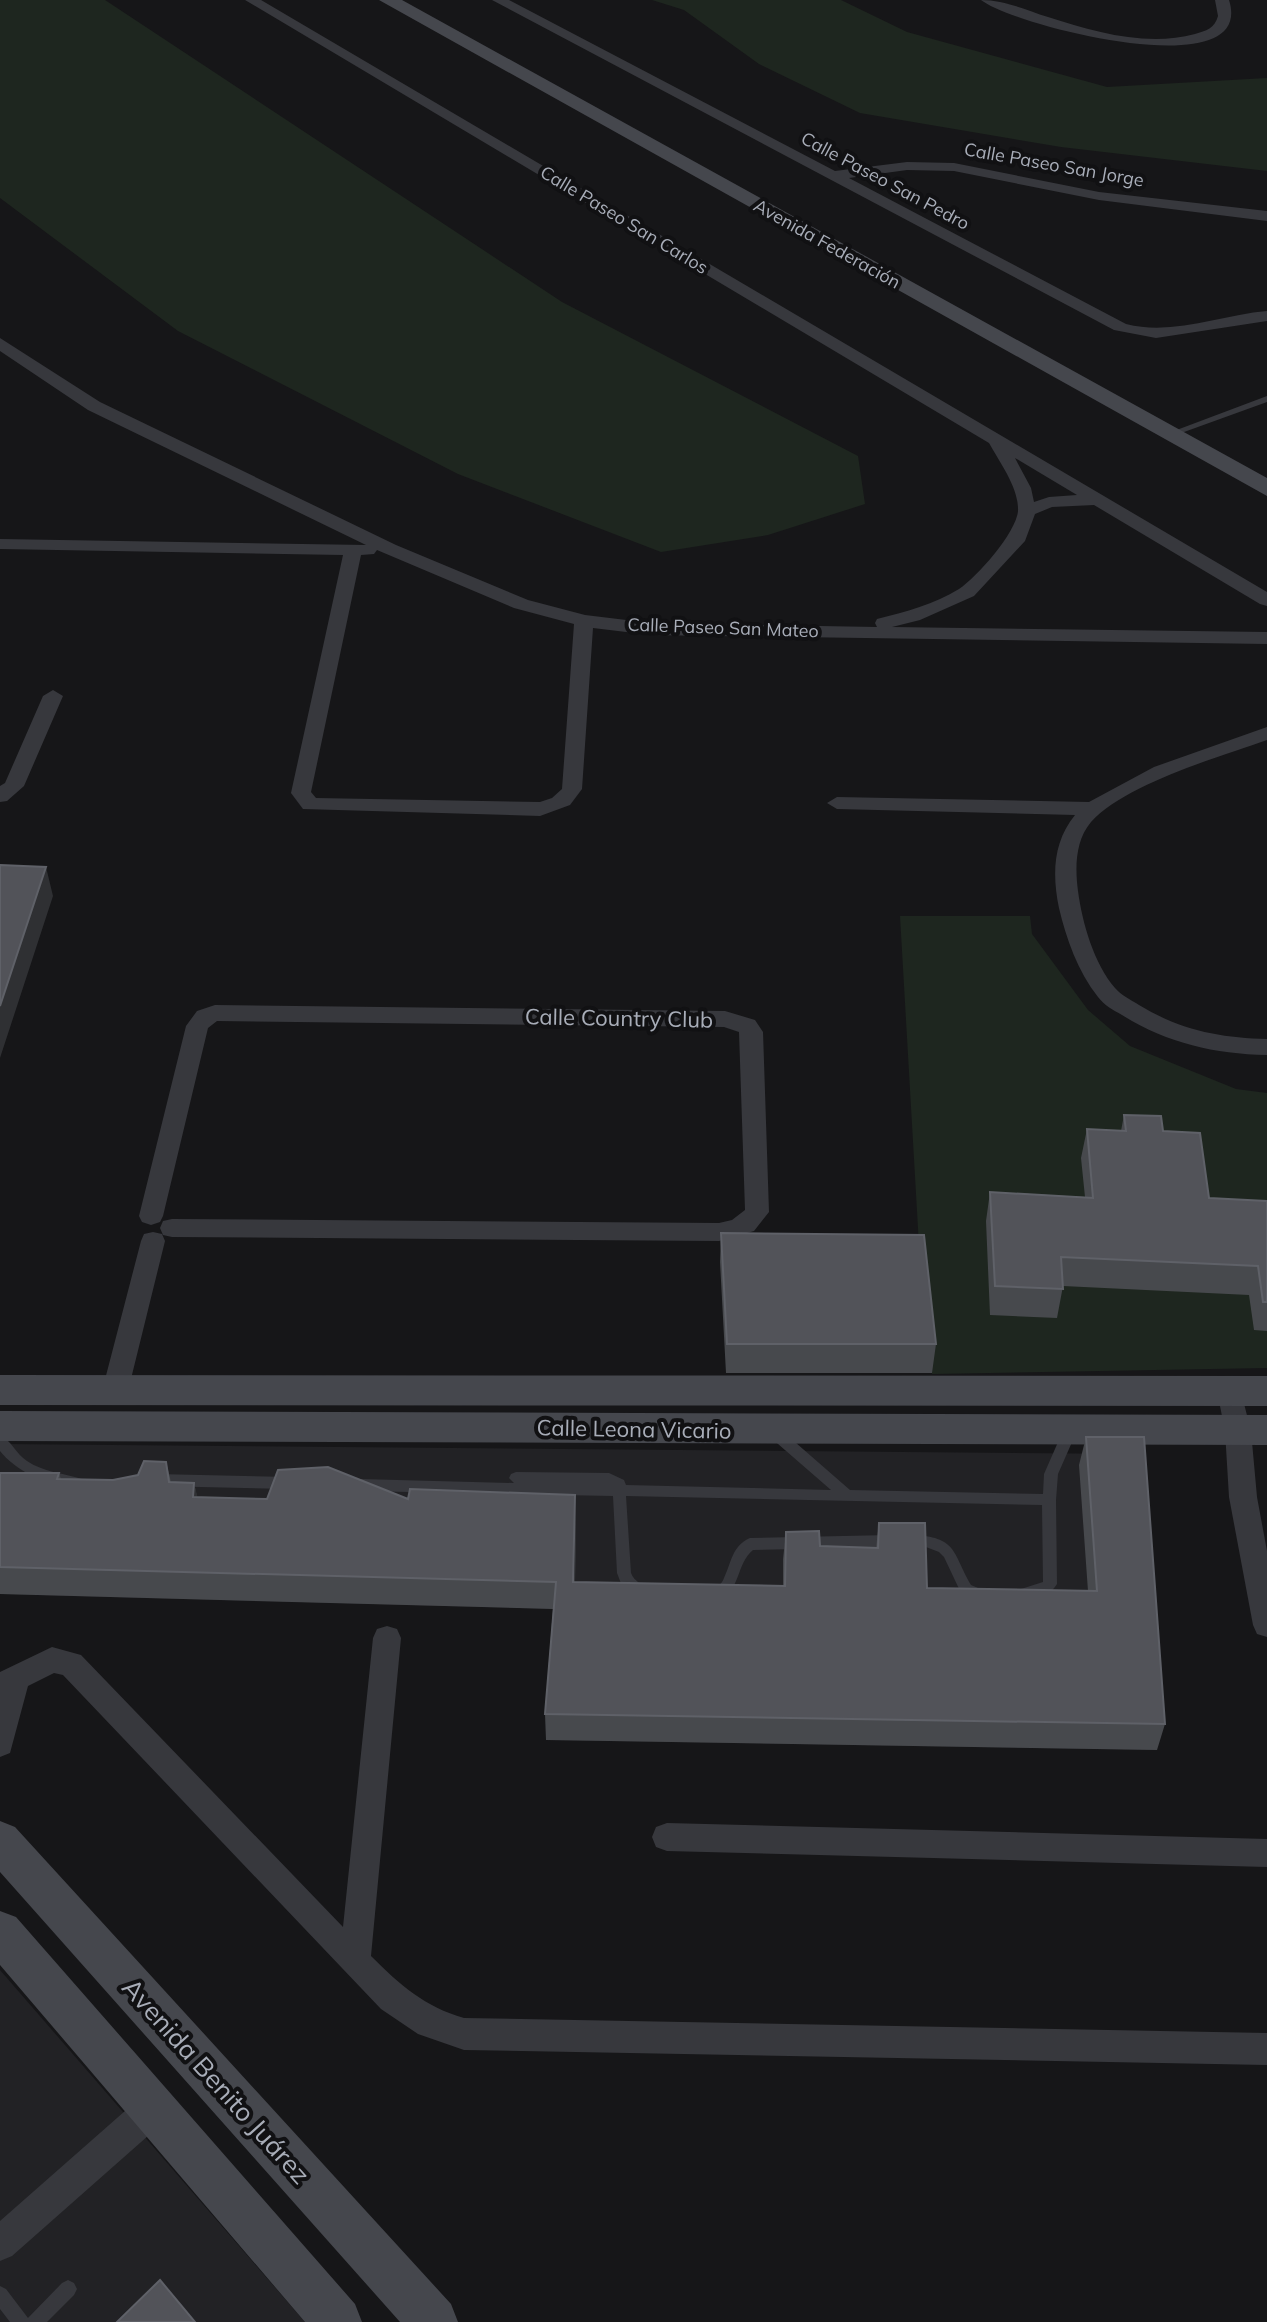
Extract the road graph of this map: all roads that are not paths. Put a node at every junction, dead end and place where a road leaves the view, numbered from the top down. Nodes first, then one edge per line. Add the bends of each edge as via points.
1 (252, 0) edge
2 (388, 0) edge
3 (499, 0) edge
4 (988, 0) edge
5 (1222, 0) edge
6 (833, 176) junction
7 (1267, 216) edge
8 (1267, 316) edge
9 (0, 343) edge
10 (1267, 399) edge
11 (1170, 434) junction
12 (996, 441) junction
13 (1267, 488) edge
14 (1095, 500) junction
15 (1027, 511) junction
16 (0, 544) edge
17 (390, 549) junction
18 (353, 550) junction
19 (1267, 600) edge
20 (971, 605) junction
21 (584, 621) junction
22 (849, 632) junction
23 (999, 634) junction
24 (1267, 638) edge
25 (53, 696) dead end
26 (1267, 733) edge
27 (0, 796) edge
28 (837, 803) dead end
29 (1092, 809) junction
30 (1267, 1047) edge
31 (159, 1228) junction
32 (0, 1390) edge
33 (115, 1391) junction
34 (1230, 1391) junction
35 (1267, 1391) edge
36 (601, 1410) junction
37 (0, 1426) edge
38 (1070, 1430) junction
39 (773, 1431) junction
40 (1253, 1431) edge
41 (0, 1440) edge
42 (516, 1478) dead end
43 (139, 1481) edge
44 (310, 1484) edge
45 (341, 1485) edge
46 (38, 1487) edge
47 (622, 1490) junction
48 (846, 1495) junction
49 (1049, 1500) junction
50 (663, 1595) edge
51 (709, 1596) edge
52 (1267, 1625) edge
53 (387, 1638) dead end
54 (9, 1682) edge
55 (0, 1744) edge
56 (667, 1837) dead end
57 (0, 1841) edge
58 (1267, 1853) edge
59 (0, 1932) edge
60 (355, 1962) junction
61 (1267, 2049) edge
62 (154, 2108) junction
63 (0, 2244) edge
64 (68, 2289) dead end
65 (0, 2295) edge
66 (21, 2322) edge
67 (35, 2322) edge
68 (337, 2322) edge
69 (433, 2322) edge

1 - 12 street, Calle Paseo San Carlos
2 - 11 main road, Avenida Federación
3 - 6 street, Calle Paseo San Pedro
4 - 5 street via 1101,36 1173,41 1218,30 1225,22
6 - 7 street, Calle Paseo San Jorge via 907,166 954,167 1099,196
6 - 8 street, Calle Paseo San Pedro via 1134,332 1165,334
9 - 17 street via 94,406
10 - 11 lane
11 - 13 main road, Avenida Federación
12 - 14 street, Calle Paseo San Carlos
12 - 15 street via 1022,488
14 - 15 street via 1049,502
14 - 19 street, Calle Paseo San Carlos
15 - 20 street via 1019,537
16 - 18 street, Calle Paseo San Mateo
17 - 18 street, Calle Paseo San Mateo
17 - 21 street, Calle Paseo San Mateo via 521,604
18 - 21 street via 301,793 310,804 540,809 559,804 572,789
20 - 22 street
20 - 23 street via 982,624
21 - 22 street, Calle Paseo San Mateo via 651,629
22 - 23 street, Calle Paseo San Mateo
23 - 24 street, Calle Paseo San Mateo
25 - 27 street via 14,786
26 - 29 street via 1128,787
28 - 29 street
29 - 30 street via 1074,829 1066,862 1069,905 1085,956 1107,994 1150,1024 1186,1038 1227,1047
31 - 31 street, Calle Country Club via 737,1229 757,1212 752,1032 725,1019 215,1013 197,1026
31 - 33 street, Calle Country Club
32 - 33 main road, Calle Leona Vicario
33 - 36 main road, Calle Leona Vicario
34 - 35 main road, Calle Leona Vicario
34 - 36 main road, Calle Leona Vicario
34 - 40 street
36 - 37 main road, Calle Leona Vicario
36 - 39 main road, Calle Leona Vicario
38 - 39 main road, Calle Leona Vicario
38 - 40 main road, Calle Leona Vicario
38 - 49 lane via 1056,1459
39 - 48 lane
40 - 52 street via 1243,1497
41 - 46 lane via 26,1470 91,1484
42 - 47 lane via 609,1479
43 - 44 lane
45 - 47 lane
47 - 48 lane
47 - 50 lane via 627,1582 635,1591
48 - 49 lane
49 - 51 lane via 1050,1584 1038,1592 976,1595 966,1589 947,1547 926,1541 750,1544 737,1558 728,1587
53 - 60 street
54 - 55 street
54 - 60 street via 52,1660 71,1664
56 - 58 street
57 - 69 main road, Avenida Benito Juárez
59 - 62 main road
60 - 61 street via 402,2010 432,2026 464,2034
62 - 63 street
62 - 68 main road
64 - 67 lane
65 - 66 lane

